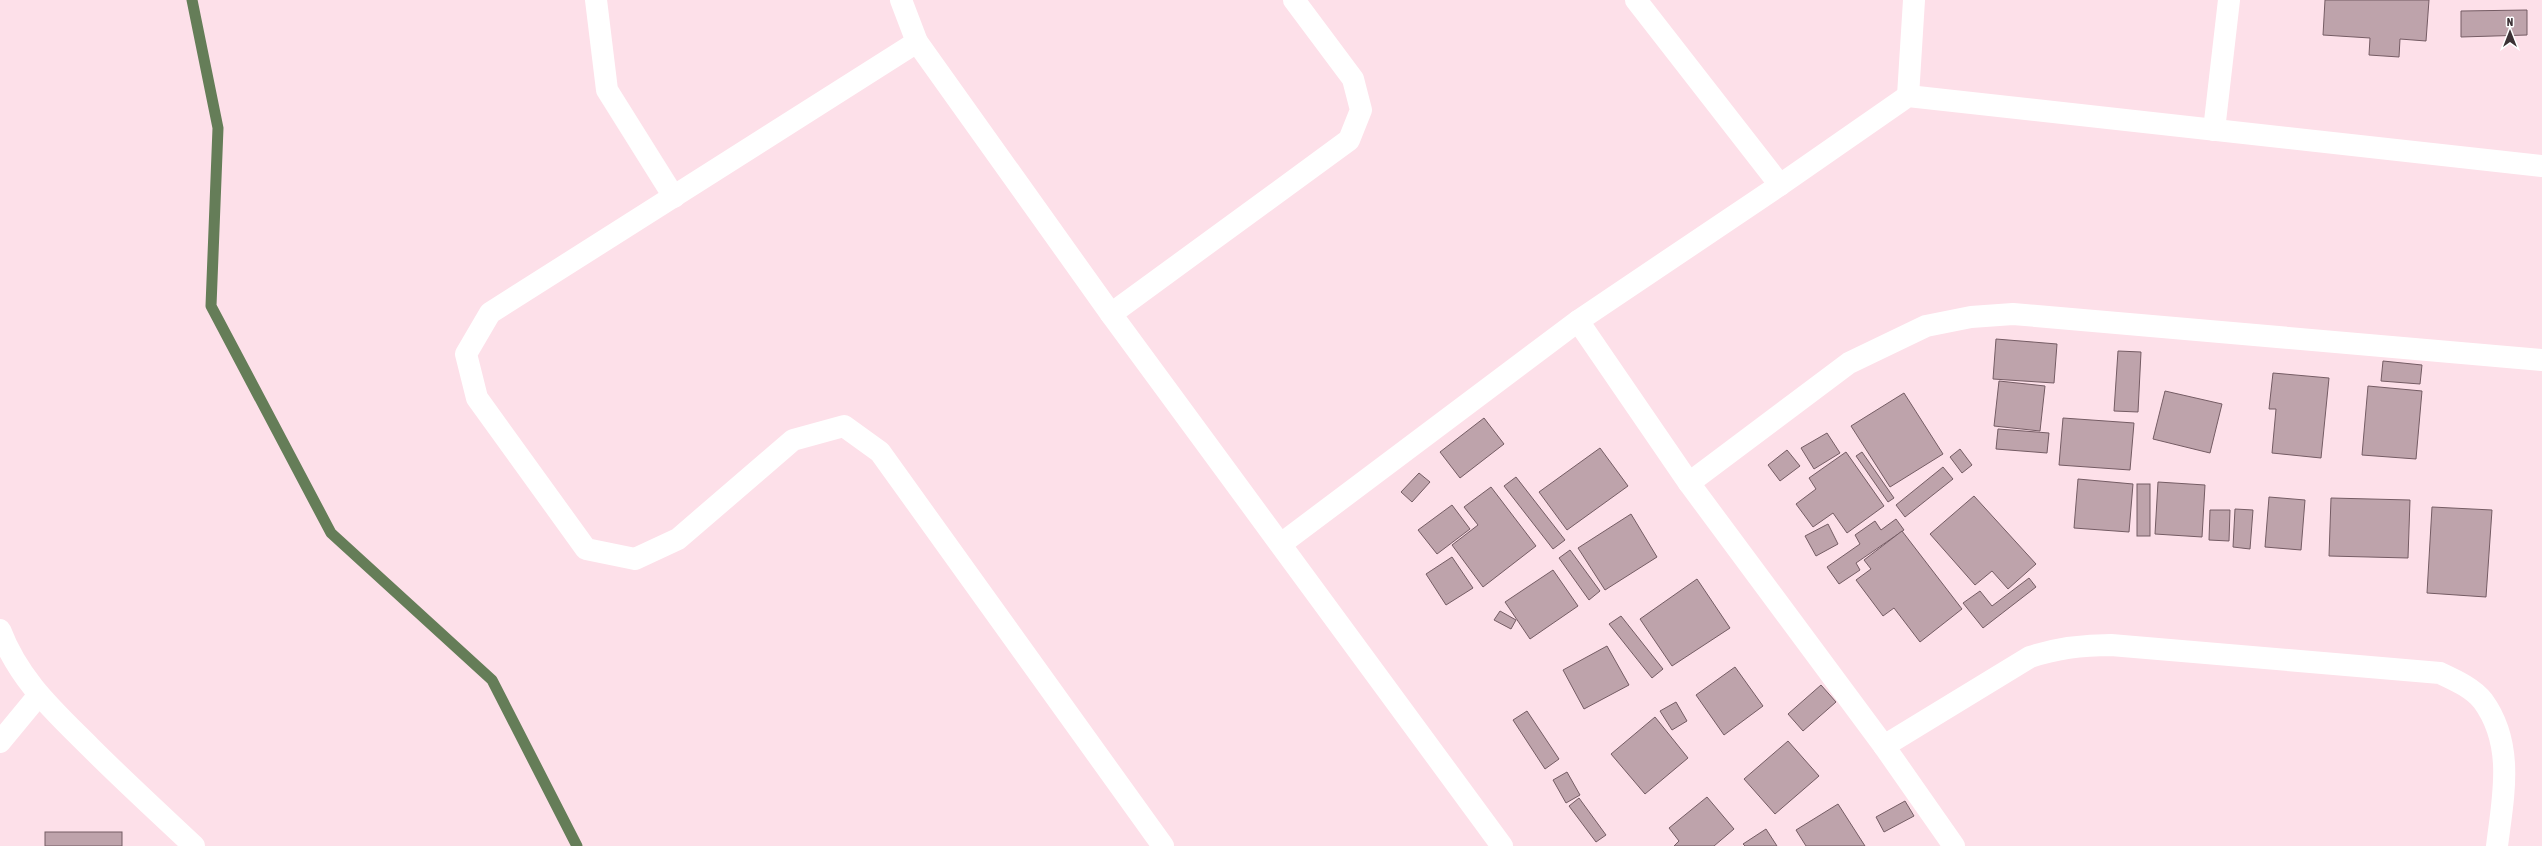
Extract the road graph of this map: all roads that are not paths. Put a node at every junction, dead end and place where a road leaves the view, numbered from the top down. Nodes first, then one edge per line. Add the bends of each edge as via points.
1 (596, 0) edge
2 (901, 0) edge
3 (1294, 0) edge
4 (1636, 0) edge
5 (1914, 0) edge
6 (2229, 0) edge
7 (917, 42) junction
8 (1908, 96) junction
9 (2214, 130) junction
10 (2542, 166) edge
11 (1780, 185) junction
12 (674, 197) junction
13 (1111, 314) junction
14 (1578, 321) junction
15 (2542, 360) edge
16 (1689, 483) junction
17 (1281, 544) junction
18 (0, 630) edge
19 (38, 696) junction
20 (0, 742) edge
21 (1884, 746) junction
22 (1493, 843) edge
23 (194, 846) edge
24 (1163, 846) edge
25 (1954, 846) edge
26 (2497, 846) edge

1 - 12 street via 607,90
2 - 7 street
3 - 13 street via 1353,79 1361,110 1349,140
4 - 11 street
5 - 8 street
6 - 9 street
7 - 12 street
7 - 13 street
8 - 9 street
8 - 11 street
9 - 10 street
11 - 14 street
12 - 24 street via 490,313 466,354 477,398 586,549 634,559 678,539 793,440 844,426 880,452
13 - 17 street
14 - 16 street
14 - 17 street
15 - 16 street via 2013,314 1971,317 1926,326 1849,363
16 - 21 street
17 - 22 street
18 - 19 street via 9,653
19 - 20 street
19 - 23 street
21 - 25 street
21 - 26 street via 2030,657 2080,645 2111,645 2440,673 2465,686 2483,701 2501,737 2506,770

